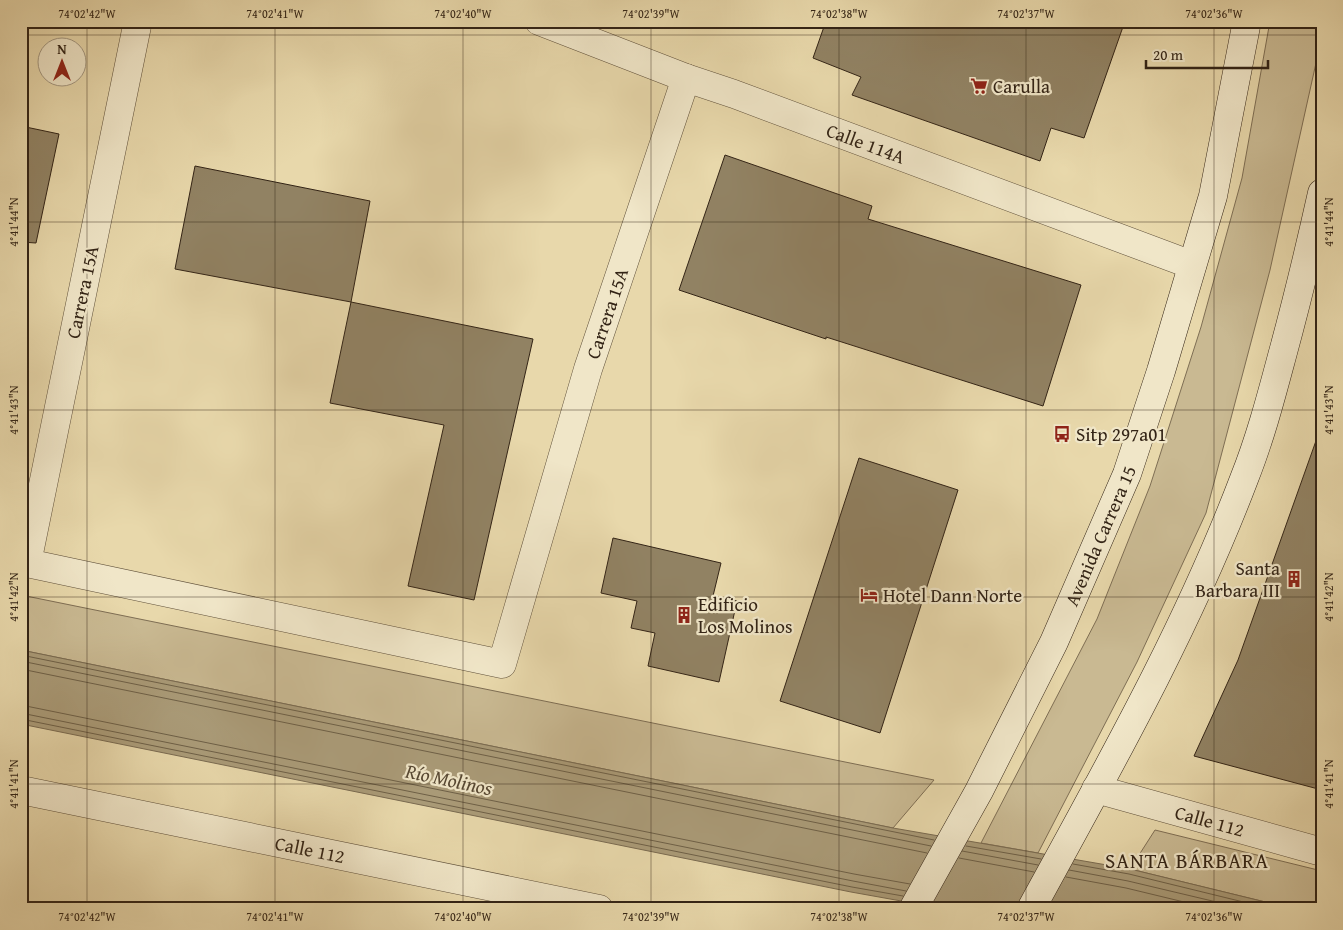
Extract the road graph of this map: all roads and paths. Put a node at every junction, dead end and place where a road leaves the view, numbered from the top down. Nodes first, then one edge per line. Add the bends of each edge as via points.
1 (138, 21) edge
2 (539, 21) edge
3 (1247, 21) edge
4 (686, 78) junction
5 (1322, 192) edge
6 (1192, 265) junction
7 (1096, 789) junction
8 (21, 790) edge
9 (1322, 852) edge
10 (599, 909) edge
11 (914, 909) edge
12 (1031, 909) edge

1 - 4 street, Carrera 15A via 27,563 502,664 588,369
2 - 4 street, Calle 114A
3 - 6 street, Avenida Carrera 15 via 1213,196
4 - 6 street, Calle 114A
5 - 7 street via 1270,403 1245,477 1175,638
6 - 11 street, Avenida Carrera 15 via 1127,474 1054,642 979,791
7 - 9 street, Calle 112
7 - 12 street
8 - 10 street, Calle 112

